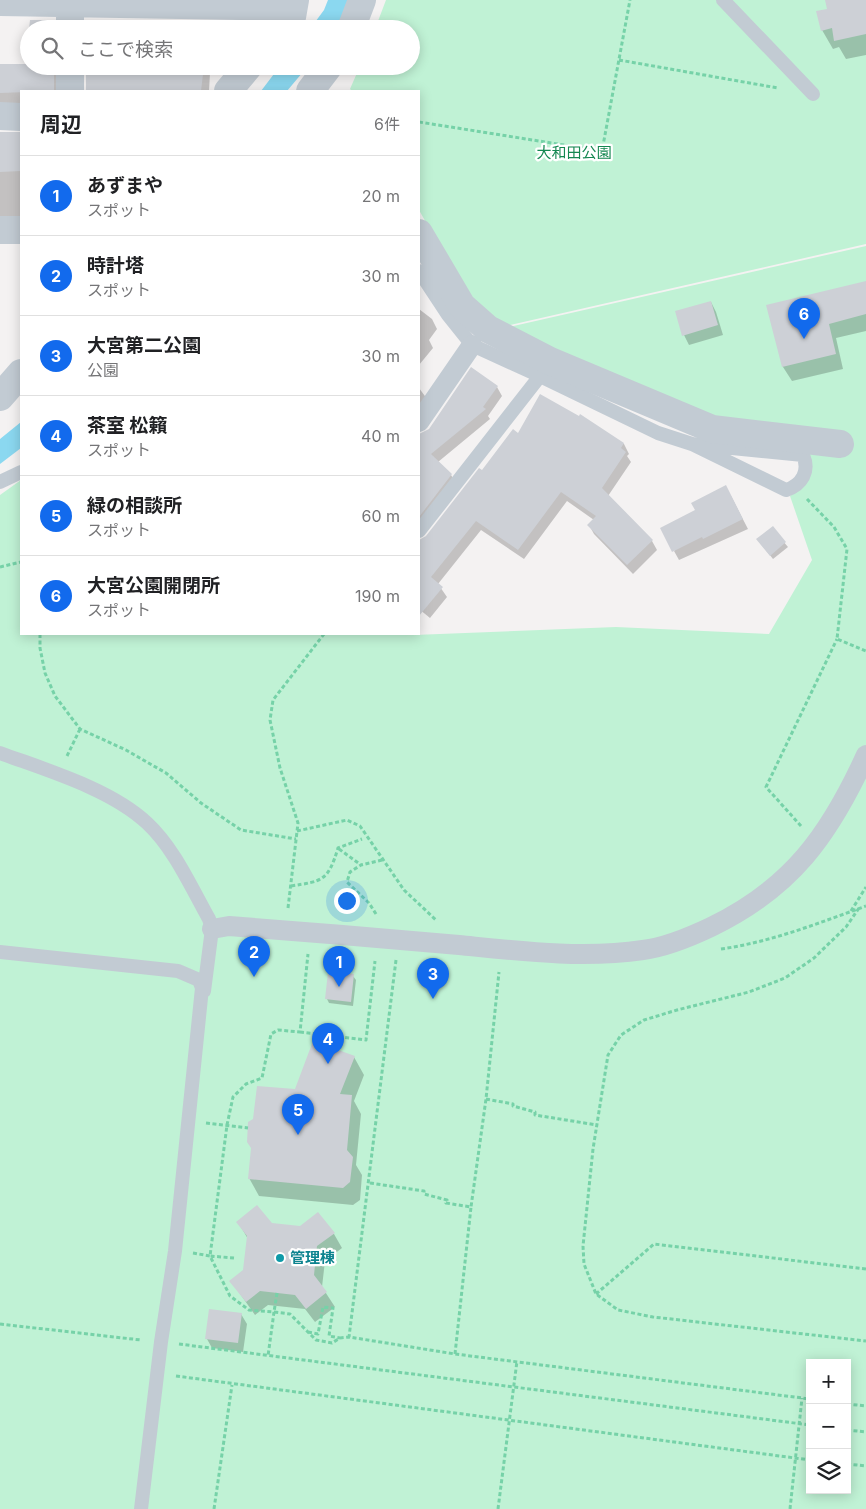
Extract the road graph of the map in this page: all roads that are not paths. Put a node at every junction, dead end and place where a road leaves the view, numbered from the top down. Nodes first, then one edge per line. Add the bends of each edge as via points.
1 (362, 0) edge
2 (722, 0) edge
3 (0, 2) edge
4 (110, 2) edge
5 (70, 16) edge
6 (291, 16) edge
7 (354, 20) edge
8 (70, 75) edge
9 (241, 75) edge
10 (70, 90) edge
11 (229, 90) edge
12 (813, 94) road end
13 (0, 116) edge
14 (20, 117) edge
15 (0, 230) edge
16 (20, 230) edge
17 (420, 235) edge
18 (420, 276) edge
19 (472, 345) junction
20 (20, 374) edge
21 (540, 376) junction
22 (0, 396) edge
23 (420, 421) edge
24 (692, 444) junction
25 (840, 444) dead end
26 (20, 472) edge
27 (0, 482) edge
28 (421, 525) edge
29 (0, 753) edge
30 (866, 755) edge
31 (212, 929) junction
32 (0, 952) edge
33 (203, 997) junction
34 (141, 1509) edge

1 - 7 street
2 - 12 lane
3 - 5 street
4 - 5 street
4 - 6 street
8 - 10 street
9 - 11 street
13 - 14 street
15 - 16 street
17 - 25 street via 462,306 488,329 550,361 712,430
18 - 19 lane
19 - 21 lane
19 - 23 street
20 - 22 street
21 - 24 lane via 658,433
21 - 28 lane
24 - 24 lane via 803,455 806,470 804,477 786,490
26 - 27 lane
29 - 31 lane via 58,774 127,806 149,824 168,849
30 - 31 street via 846,799 794,870 766,894 729,918 690,938 645,950 597,954 229,926
31 - 33 lane
32 - 33 lane via 178,971 199,980
33 - 34 lane via 175,1250

